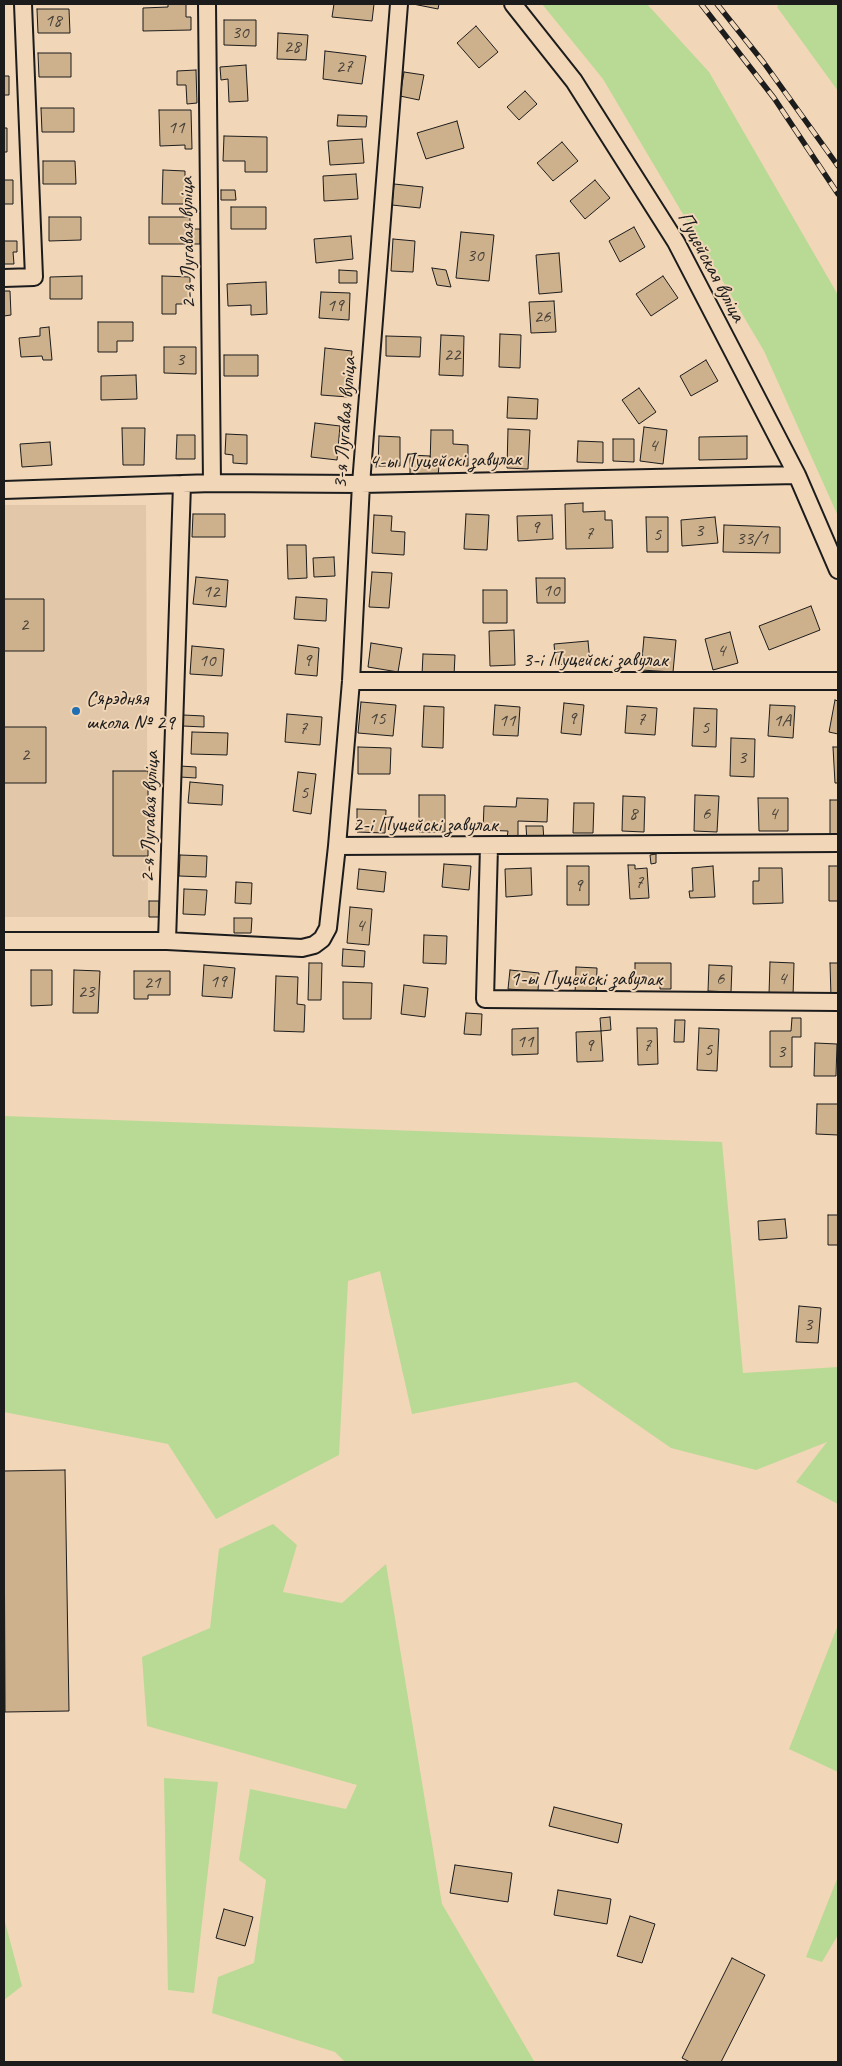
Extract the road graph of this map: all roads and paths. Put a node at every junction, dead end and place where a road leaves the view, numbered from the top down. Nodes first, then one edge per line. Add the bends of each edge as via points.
1 (23, 4) edge
2 (207, 4) edge
3 (399, 4) edge
4 (513, 4) edge
5 (4, 278) edge
6 (797, 475) junction
7 (212, 482) junction
8 (182, 484) junction
9 (361, 484) junction
10 (4, 490) edge
11 (838, 570) edge
12 (351, 681) junction
13 (838, 682) edge
14 (838, 843) edge
15 (337, 846) junction
16 (489, 846) junction
17 (167, 941) junction
18 (4, 942) edge
19 (838, 1002) edge

1 - 5 street via 34,277
2 - 7 street, 2-я Лугавая вуліца
3 - 9 street, 3-я Лугавая вуліца
4 - 6 street, Пуцейская вуліца via 574,81 676,242
6 - 9 street, 4-ы Пуцейскі завулак
6 - 11 street, Пуцейская вуліца
7 - 8 street, 4-ы Пуцейскі завулак
7 - 9 street, 4-ы Пуцейскі завулак
8 - 10 street, 4-ы Пуцейскі завулак
8 - 17 street, 2-я Лугавая вуліца
9 - 12 street, 3-я Лугавая вуліца
12 - 13 street, 3-і Пуцейскі завулак
12 - 15 street, 3-я Лугавая вуліца
14 - 16 street, 2-і Пуцейскі завулак
15 - 16 street, 2-і Пуцейскі завулак
15 - 17 street, 2-і Пуцейскі завулак via 328,928 322,940 314,945 302,948
16 - 19 street, 1-ы Пуцейскі завулак via 485,999
17 - 18 street, 2-і Пуцейскі завулак

